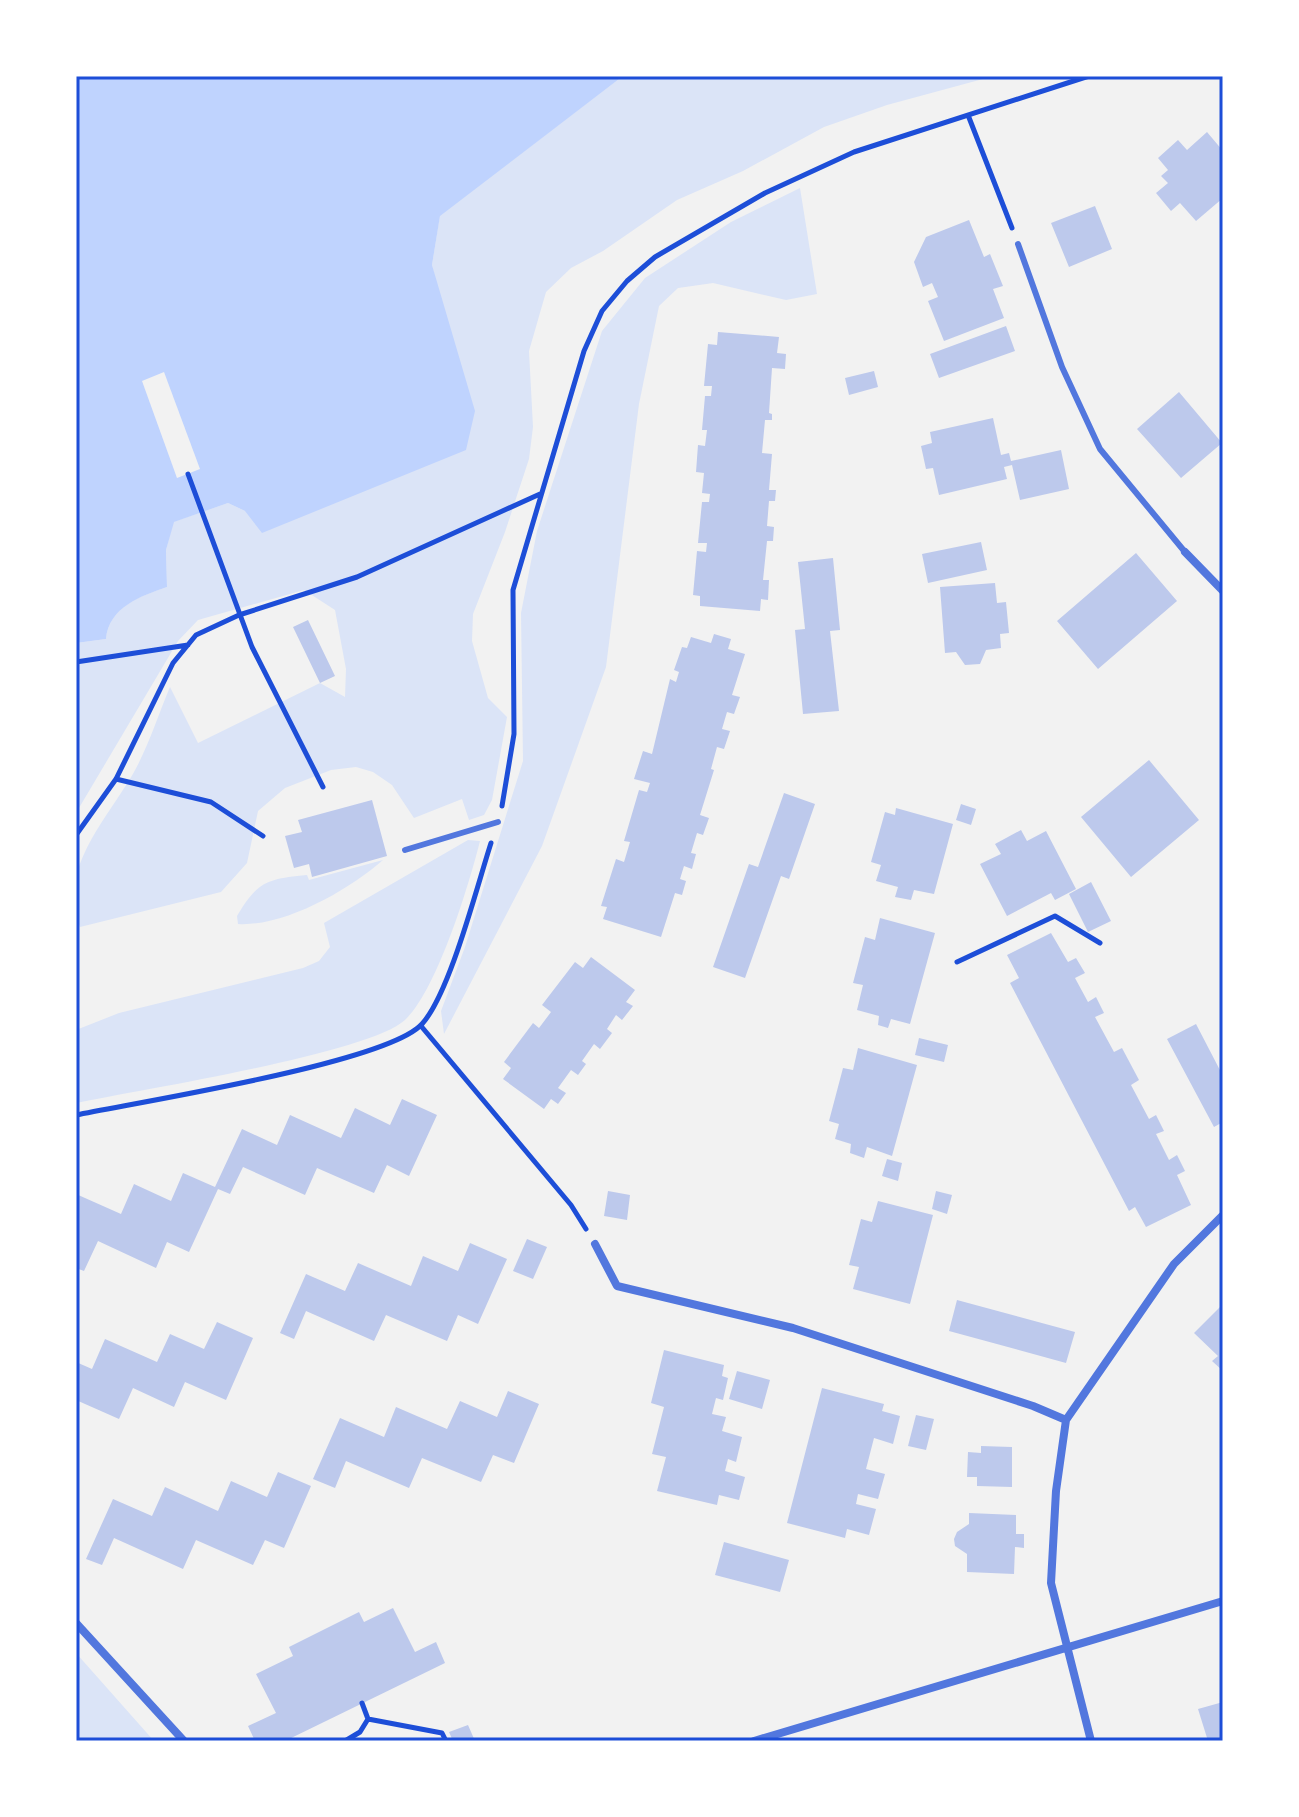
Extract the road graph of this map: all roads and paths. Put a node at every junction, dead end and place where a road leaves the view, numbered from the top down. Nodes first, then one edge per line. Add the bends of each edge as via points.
1 (1089, 76) edge
2 (968, 115) junction
3 (1018, 244) joint
4 (188, 474) dead end
5 (541, 494) junction
6 (1185, 552) joint
7 (1223, 591) edge
8 (239, 615) junction
9 (188, 645) junction
10 (76, 662) edge
11 (116, 779) junction
12 (323, 787) dead end
13 (498, 822) junction
14 (76, 835) edge
15 (263, 836) dead end
16 (405, 850) dead end
17 (1100, 943) dead end
18 (957, 962) dead end
19 (421, 1026) junction
20 (76, 1115) edge
21 (1223, 1215) edge
22 (595, 1244) joint
23 (1066, 1420) junction
24 (1223, 1601) edge
25 (76, 1623) edge
26 (1067, 1650) junction
27 (362, 1703) dead end
28 (368, 1719) junction
29 (184, 1741) edge
30 (345, 1741) edge
31 (446, 1741) edge
32 (754, 1741) edge
33 (1091, 1741) edge

1 - 2 path
2 - 3 path
2 - 5 path via 854,152 765,193 655,257 627,281 602,311 584,351
3 - 6 lane via 1062,367 1100,449
4 - 8 path
5 - 8 path via 357,577
5 - 13 path via 513,590 514,734
6 - 7 street
8 - 9 path via 196,635
8 - 12 path
9 - 10 path
9 - 11 path via 173,663
11 - 14 path
11 - 15 path via 211,802
13 - 16 lane
13 - 19 path via 442,989
17 - 18 path via 1055,916
19 - 20 path via 370,1051 305,1068
19 - 22 path via 571,1205
21 - 23 street via 1174,1264
22 - 23 street via 617,1286 793,1328
23 - 26 street via 1051,1583
24 - 26 street
25 - 29 street
26 - 32 street
26 - 33 street
27 - 28 path
28 - 30 path
28 - 31 path via 442,1733

